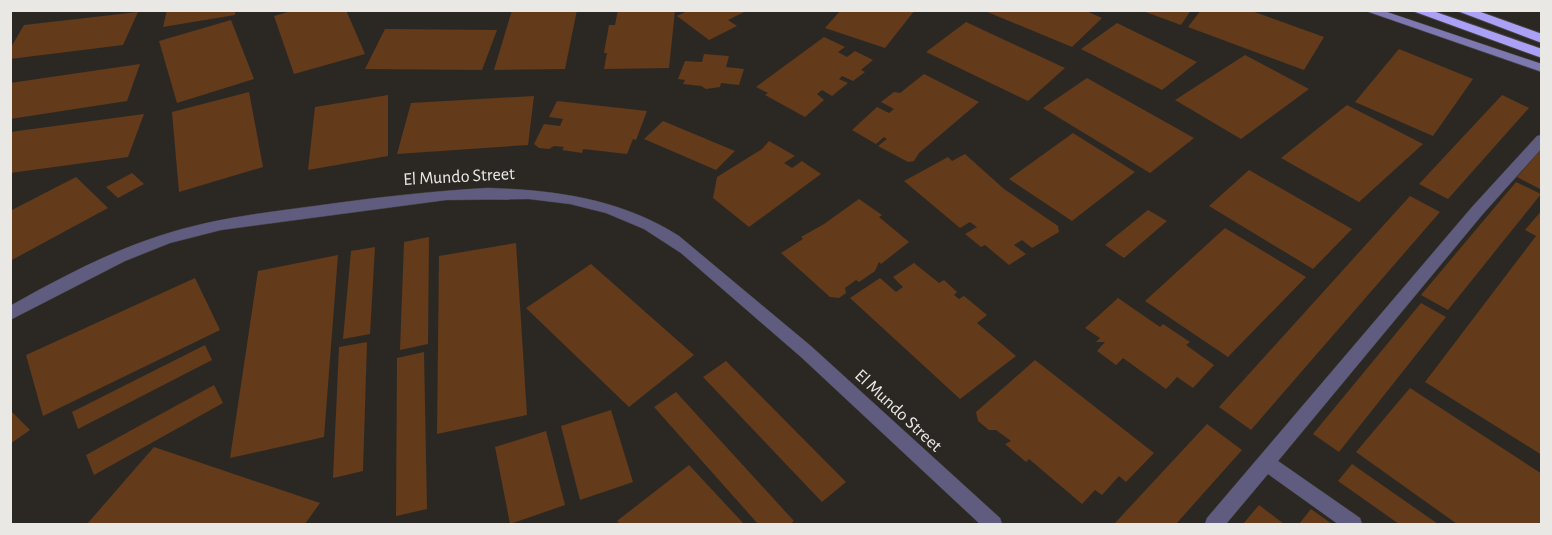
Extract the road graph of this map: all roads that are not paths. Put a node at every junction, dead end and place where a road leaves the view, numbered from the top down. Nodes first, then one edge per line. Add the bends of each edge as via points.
1 (1368, 10) edge
2 (1416, 10) edge
3 (1461, 10) edge
4 (1542, 39) edge
5 (1542, 54) edge
6 (1542, 68) edge
7 (1542, 139) edge
8 (10, 314) edge
9 (1266, 462) junction
10 (993, 525) edge
11 (1214, 525) edge
12 (1353, 525) edge

1 - 6 main road
2 - 5 highway
3 - 4 highway
7 - 9 street
8 - 10 street, El Mundo Street via 121,256 190,231 288,214 457,194 534,193 570,199 608,208 674,240 769,318
9 - 11 street
9 - 12 street

